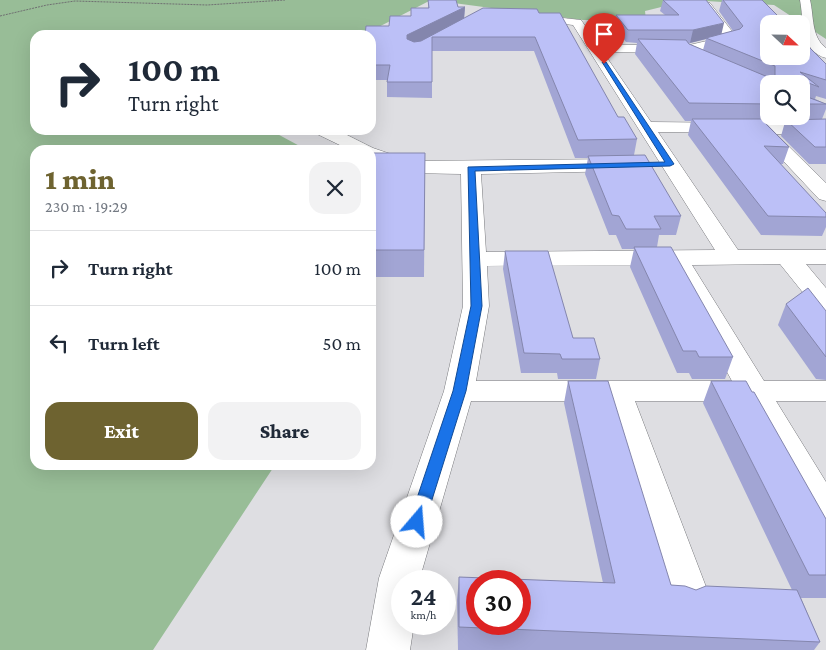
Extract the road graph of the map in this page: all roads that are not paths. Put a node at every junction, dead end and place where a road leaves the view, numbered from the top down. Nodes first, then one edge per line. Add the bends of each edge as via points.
1 (805, 0) edge
2 (706, 5) edge
3 (517, 17) edge
4 (594, 48) junction
5 (690, 49) junction
6 (826, 54) edge
7 (760, 86) edge
8 (823, 120) edge
9 (646, 127) junction
10 (761, 128) junction
11 (334, 135) edge
12 (355, 145) edge
13 (376, 155) edge
14 (670, 164) junction
15 (471, 168) junction
16 (826, 195) edge
17 (732, 257) junction
18 (787, 257) junction
19 (826, 257) edge
20 (676, 258) junction
21 (475, 259) junction
22 (826, 304) edge
23 (460, 391) junction
24 (616, 391) junction
25 (755, 391) junction
26 (826, 391) edge
27 (826, 514) edge
28 (687, 592) edge
29 (388, 650) edge

1 - 6 street via 807,30 818,50
2 - 5 street via 732,39
3 - 4 street via 577,22
4 - 5 street
4 - 9 street
5 - 7 street via 691,54
8 - 10 street
9 - 10 street
9 - 14 street
10 - 16 street
11 - 12 street
13 - 15 street via 409,167
14 - 15 street
14 - 17 street
15 - 21 street
17 - 18 street
17 - 20 street
18 - 19 street
18 - 22 street
20 - 21 street
20 - 25 street
21 - 23 street via 476,306
23 - 24 street
23 - 29 street via 399,578
24 - 25 street
24 - 28 street
25 - 26 street
25 - 27 street

